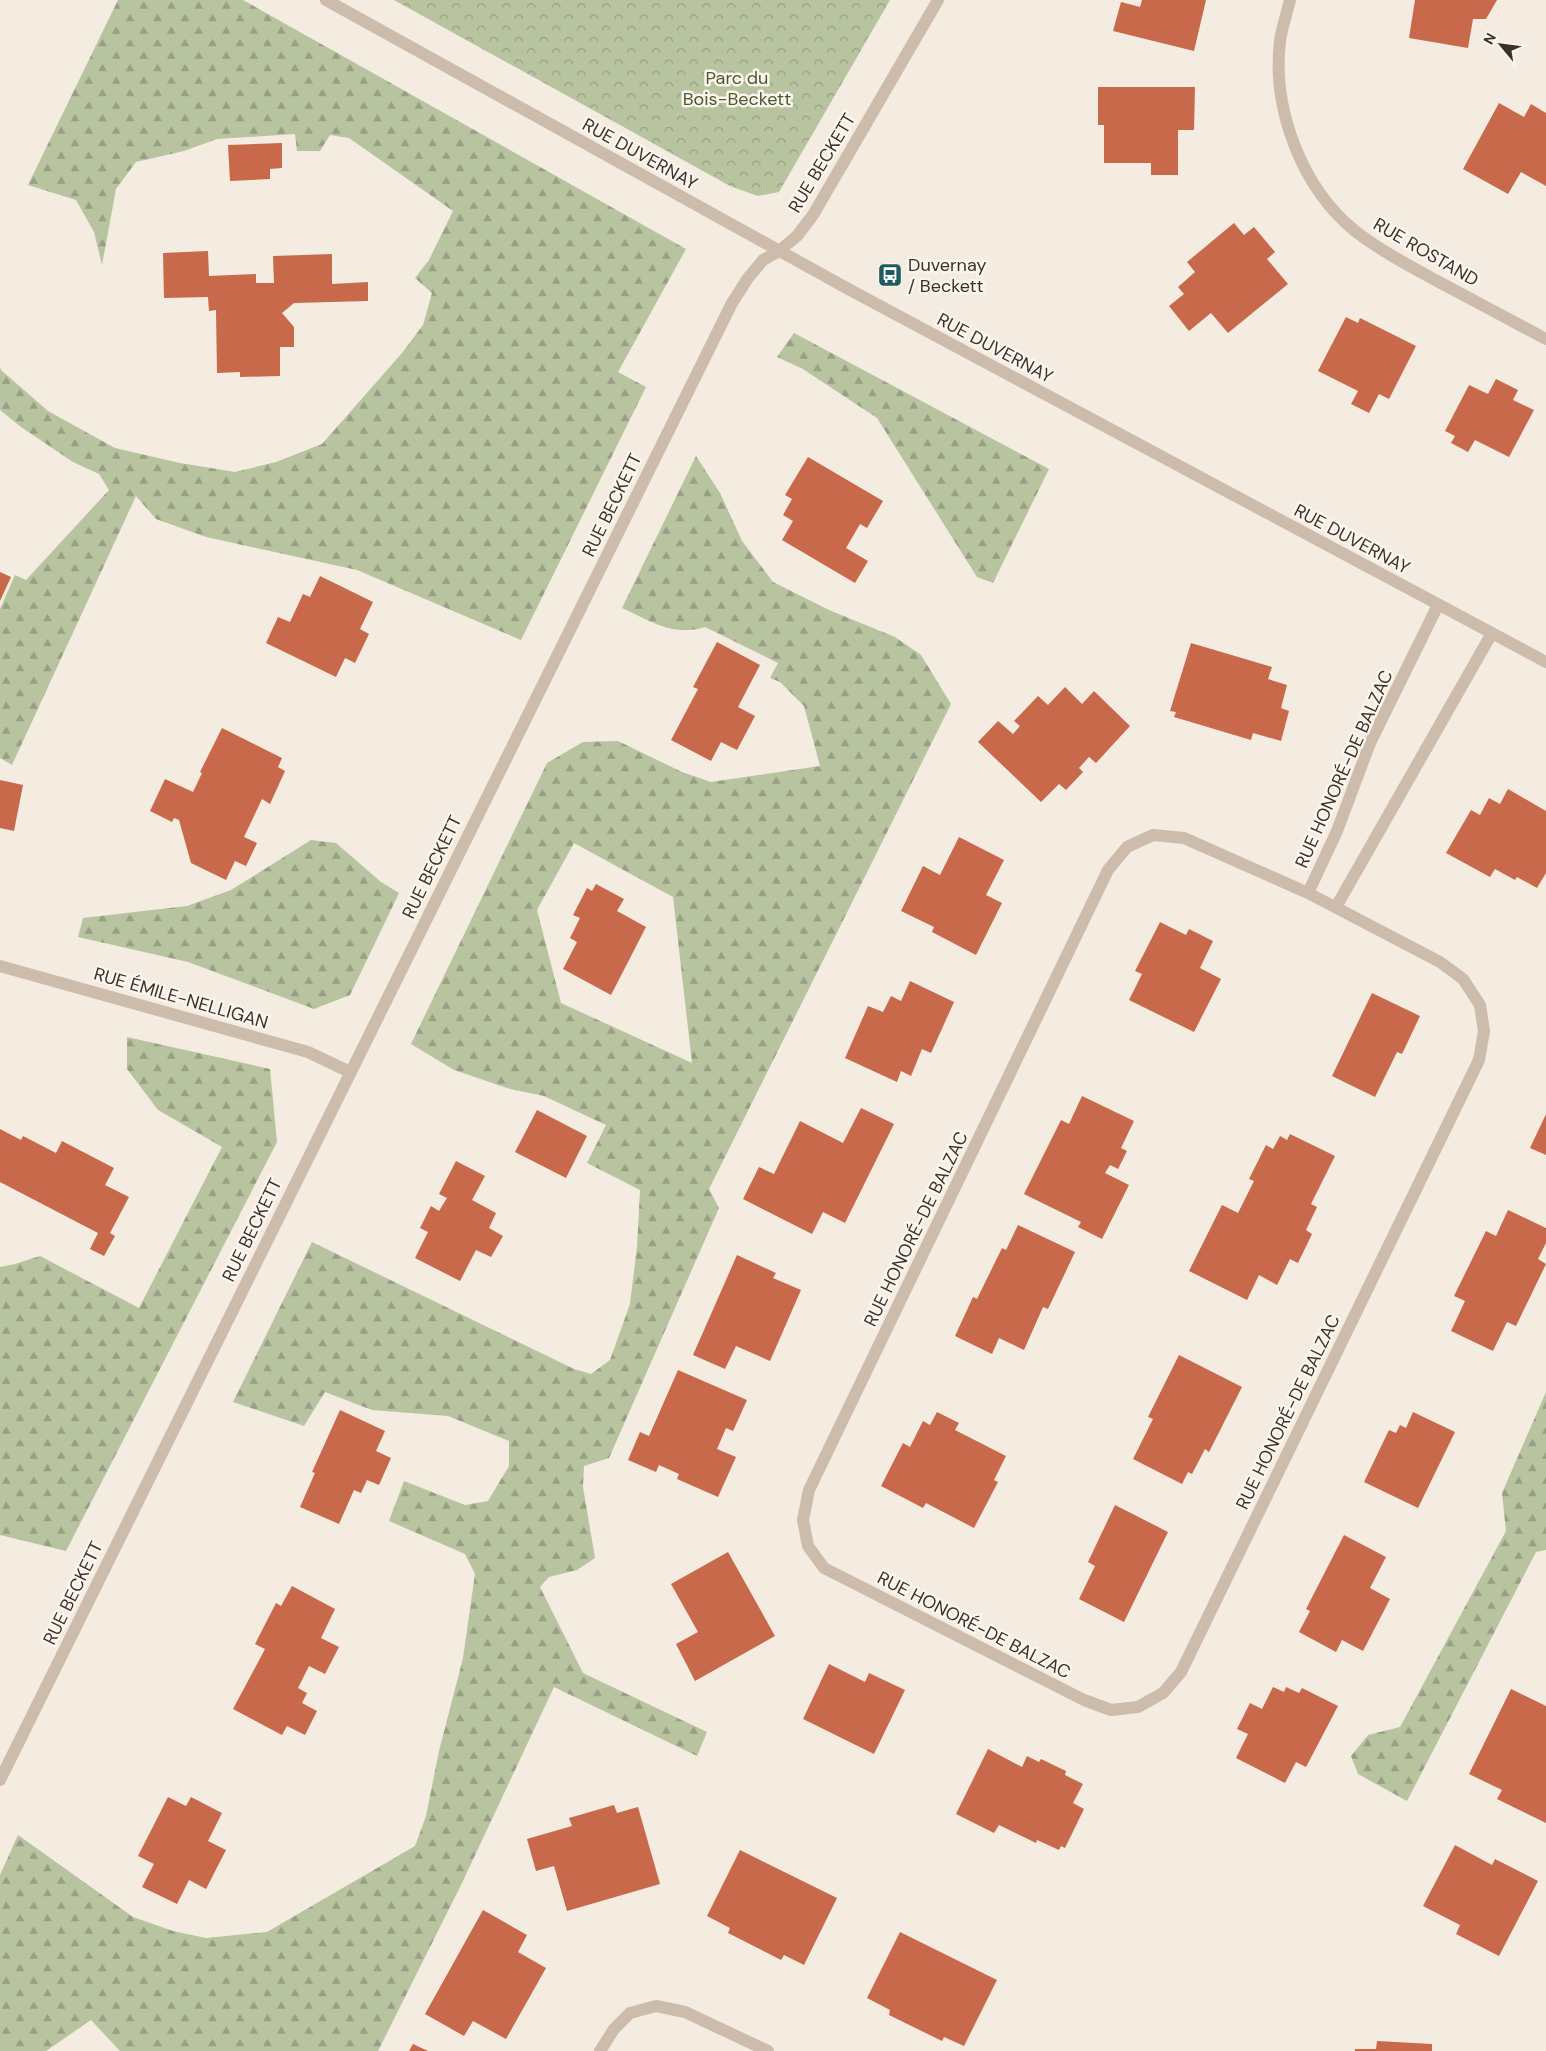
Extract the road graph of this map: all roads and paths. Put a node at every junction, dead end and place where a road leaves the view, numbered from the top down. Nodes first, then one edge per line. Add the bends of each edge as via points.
1 (326, 0) edge
2 (938, 0) edge
3 (1290, 0) edge
4 (779, 251) junction
5 (1546, 339) edge
6 (1438, 605) junction
7 (1492, 633) junction
8 (1546, 662) edge
9 (1308, 893) junction
10 (1336, 907) junction
11 (0, 966) edge
12 (350, 1072) junction
13 (0, 1780) edge
14 (600, 2051) edge
15 (768, 2051) edge

1 - 4 street, RUE DUVERNAY
2 - 4 street, RUE BECKETT via 813,215 797,236
3 - 5 street, RUE ROSTAND via 1280,40 1279,84 1298,154 1329,204 1354,230 1388,254
4 - 6 street, RUE DUVERNAY
4 - 12 street, RUE BECKETT via 763,260 732,303
6 - 7 street, RUE DUVERNAY
6 - 9 street, RUE HONORÉ-DE BALZAC via 1370,743 1337,831
7 - 8 street, RUE DUVERNAY
7 - 10 street
9 - 10 street, RUE HONORÉ-DE BALZAC
9 - 10 street, RUE HONORÉ-DE BALZAC via 1184,838 1153,836 1127,847 1108,870 809,1490 803,1520 808,1546 824,1568 1084,1700 1110,1710 1138,1707 1162,1693 1181,1672 1479,1060 1484,1031 1480,1005 1463,979 1440,962
11 - 12 street, RUE ÉMILE-NELLIGAN via 308,1052
12 - 13 street, RUE BECKETT
14 - 15 street via 614,2029 630,2013 656,2006 685,2012

